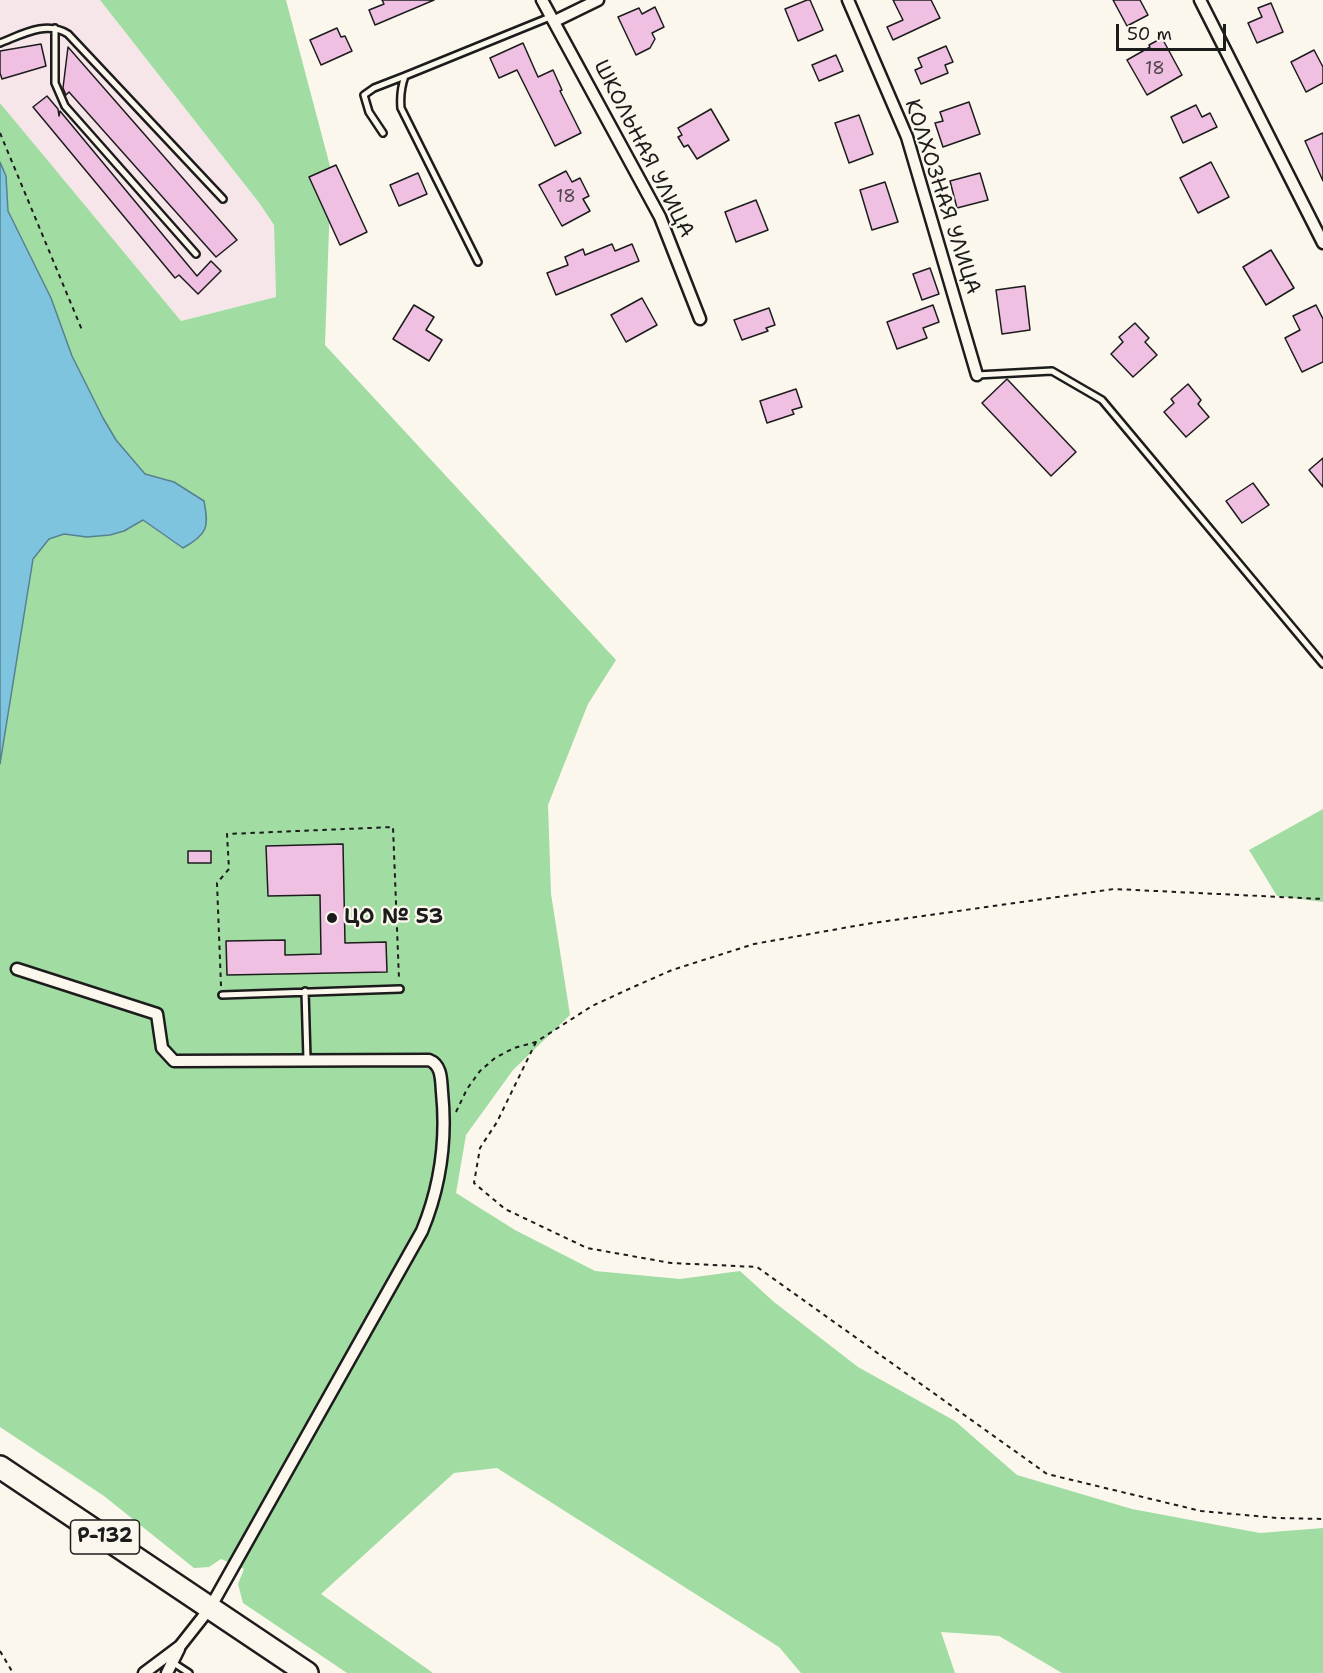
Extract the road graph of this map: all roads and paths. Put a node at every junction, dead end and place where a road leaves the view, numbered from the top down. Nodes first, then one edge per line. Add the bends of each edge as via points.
1 (542, 0) edge
2 (598, 0) edge
3 (848, 0) edge
4 (1200, 0) edge
5 (553, 19) junction
6 (55, 28) junction
7 (0, 44) edge
8 (405, 76) junction
9 (0, 133) edge
10 (383, 133) dead end
11 (224, 199) dead end
12 (1323, 243) edge
13 (196, 254) dead end
14 (478, 262) dead end
15 (700, 319) dead end
16 (82, 330) dead end
17 (977, 375) joint
18 (1323, 664) edge
19 (1323, 899) edge
20 (16, 969) dead end
21 (400, 989) joint
22 (305, 991) junction
23 (222, 995) joint
24 (536, 1042) junction
25 (307, 1059) junction
26 (454, 1116) dead end
27 (0, 1467) edge
28 (1323, 1519) edge
29 (210, 1608) junction
30 (180, 1646) junction
31 (0, 1651) edge
32 (170, 1668) edge
33 (13, 1673) edge
34 (144, 1673) edge
35 (189, 1673) edge
36 (307, 1673) edge

1 - 5 street, ШКОЛЬНАЯ УЛИЦА
2 - 5 street
3 - 17 street, КОЛХОЗНАЯ УЛИЦА via 907,137
4 - 12 street
5 - 8 lane
5 - 15 street, ШКОЛЬНАЯ УЛИЦА via 660,217
6 - 7 lane via 38,28
6 - 11 lane via 72,38
6 - 13 lane via 55,83 65,106
8 - 10 lane via 364,95 369,112
8 - 14 lane via 401,108
9 - 16 path
17 - 18 lane via 1052,371 1102,400
19 - 24 path via 1114,889 811,933 754,944 672,970 592,1006
20 - 25 street via 156,1014 162,1048 174,1061
21 - 22 lane
21 - 23 path via 393,827 227,834 229,869 217,883
22 - 23 lane
22 - 25 lane
24 - 26 path via 505,1053 480,1071
24 - 28 path via 480,1148 474,1183 505,1209 587,1248 670,1263 757,1267 1047,1474 1201,1511
25 - 29 street via 429,1060 436,1064 445,1118 441,1172 422,1231
27 - 29 highway, Р-132
29 - 30 street
29 - 36 highway, Р-132
30 - 32 street
30 - 34 street
31 - 33 path
32 - 35 lane

